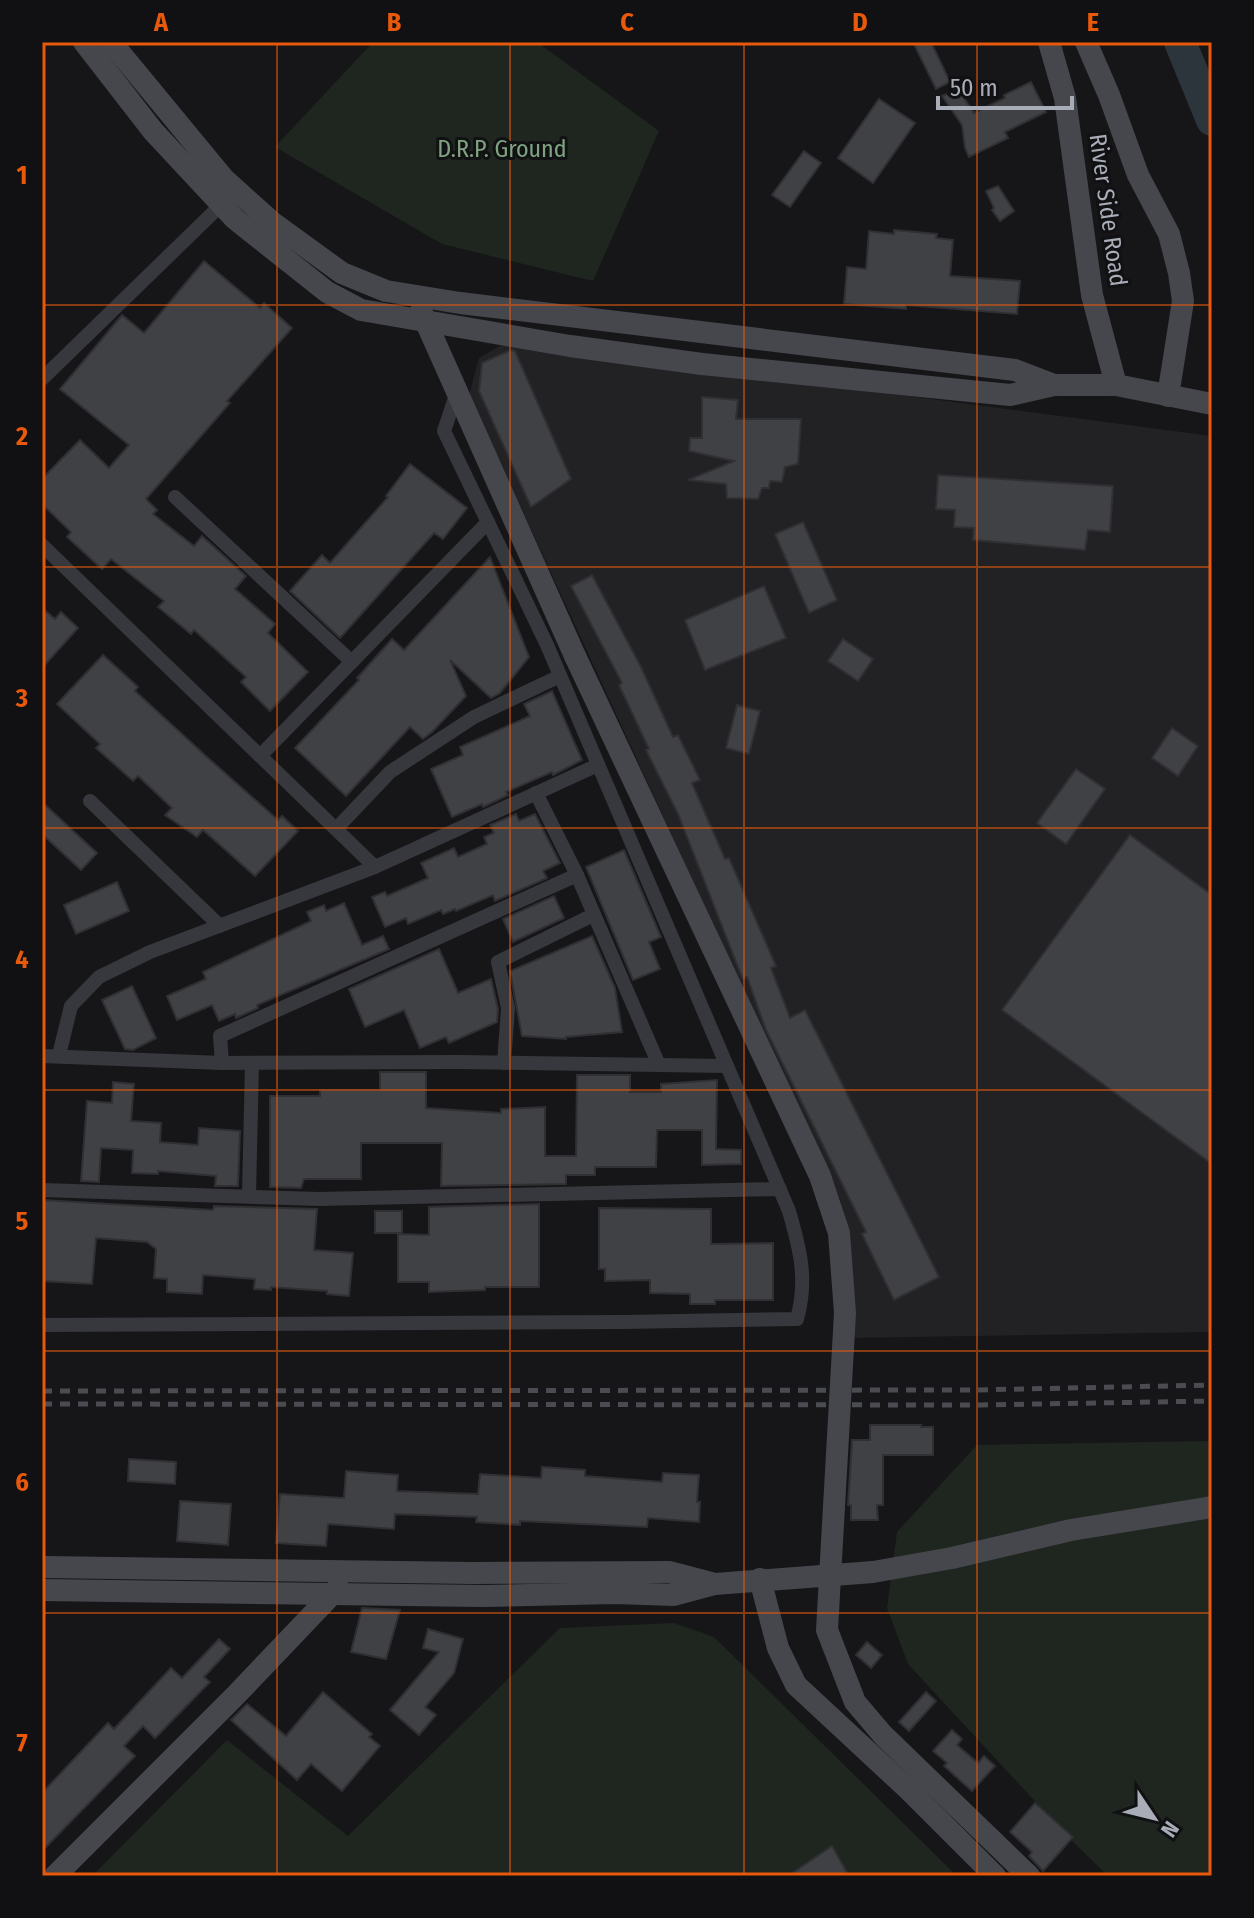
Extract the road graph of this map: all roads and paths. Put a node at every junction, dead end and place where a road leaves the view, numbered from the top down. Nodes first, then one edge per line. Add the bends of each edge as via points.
1 (84, 42) edge
2 (111, 42) edge
3 (1049, 42) edge
4 (1086, 42) edge
5 (221, 205) junction
6 (414, 295) junction
7 (426, 321) junction
8 (42, 379) edge
9 (1054, 385) junction
10 (1116, 385) junction
11 (457, 392) junction
12 (1168, 396) junction
13 (1212, 404) edge
14 (175, 497) dead end
15 (488, 522) junction
16 (42, 545) edge
17 (352, 662) junction
18 (560, 676) junction
19 (260, 756) junction
20 (598, 765) junction
21 (536, 793) junction
22 (90, 801) dead end
23 (336, 829) junction
24 (375, 867) junction
25 (577, 875) junction
26 (593, 915) junction
27 (220, 926) junction
28 (59, 1055) junction
29 (42, 1056) edge
30 (222, 1063) junction
31 (252, 1063) junction
32 (504, 1063) junction
33 (659, 1065) junction
34 (727, 1066) junction
35 (780, 1189) junction
36 (42, 1190) edge
37 (249, 1195) junction
38 (42, 1325) edge
39 (1212, 1507) edge
40 (42, 1567) edge
41 (348, 1570) junction
42 (760, 1579) junction
43 (715, 1584) junction
44 (42, 1590) edge
45 (335, 1593) junction
46 (55, 1876) edge
47 (995, 1876) edge
48 (1029, 1876) edge

1 - 5 main road via 153,131
2 - 6 main road via 224,179 273,223 342,273 386,291
3 - 10 main road, River Side Road via 1065,98 1092,295
4 - 12 main road, River Side Road via 1138,175 1169,234 1179,273 1183,301
5 - 7 main road via 327,292 361,310
5 - 8 street
6 - 7 main road
6 - 9 main road via 1015,370
7 - 9 main road via 749,369 1010,395
7 - 11 main road
9 - 10 main road
10 - 12 main road
11 - 15 street via 444,431
11 - 48 main road, bridge via 820,1176 839,1233 845,1313 827,1630 855,1702
12 - 13 main road
14 - 17 street
15 - 17 street
15 - 18 street
16 - 19 street
17 - 19 street
18 - 20 street
18 - 23 street via 474,717 390,772
19 - 23 street
20 - 21 street
20 - 34 street
21 - 24 street
21 - 25 street
22 - 27 street
23 - 24 street
24 - 27 street
25 - 26 street
25 - 30 street via 220,1036
26 - 32 street via 498,962 508,1008
26 - 33 street
27 - 28 street via 99,977 71,1006
28 - 29 street
28 - 30 street
30 - 31 street
31 - 32 street
31 - 37 street
32 - 33 street
33 - 34 street
34 - 35 street
35 - 37 street via 319,1199
35 - 38 street via 802,1258 803,1296 797,1319
36 - 37 street
39 - 42 main road via 873,1572
40 - 41 main road
41 - 43 main road via 669,1572
41 - 45 main road
42 - 43 main road
42 - 47 main road via 778,1648 796,1685
43 - 45 main road via 674,1595
44 - 45 main road
45 - 46 main road

